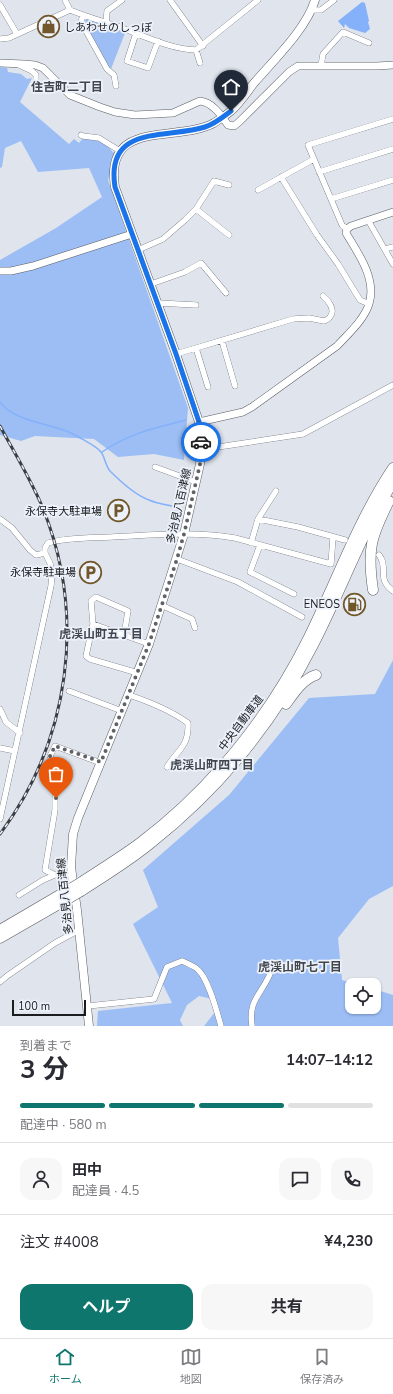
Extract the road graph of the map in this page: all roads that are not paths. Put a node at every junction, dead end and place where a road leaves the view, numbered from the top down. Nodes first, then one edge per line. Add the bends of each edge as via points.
1 (65, 0) edge
2 (122, 0) edge
3 (170, 0) edge
4 (258, 0) edge
5 (315, 0) edge
6 (334, 0) edge
7 (0, 5) edge
8 (70, 10) junction
9 (312, 10) junction
10 (83, 15) junction
11 (106, 22) junction
12 (136, 33) junction
13 (17, 34) junction
14 (0, 39) edge
15 (158, 41) junction
16 (369, 43) dead end
17 (203, 46) junction
18 (196, 50) junction
19 (0, 63) edge
20 (200, 63) dead end
21 (17, 64) junction
22 (393, 65) edge
23 (321, 66) junction
24 (116, 86) dead end
25 (34, 87) dead end
26 (222, 117) junction
27 (393, 119) edge
28 (81, 135) dead end
29 (393, 149) edge
30 (120, 151) junction
31 (314, 159) junction
32 (319, 172) junction
33 (281, 177) junction
34 (393, 180) edge
35 (230, 185) dead end
36 (258, 190) dead end
37 (331, 199) junction
38 (196, 209) junction
39 (393, 212) edge
40 (368, 220) junction
41 (347, 229) junction
42 (132, 234) junction
43 (228, 235) dead end
44 (393, 247) edge
45 (385, 249) junction
46 (138, 250) junction
47 (393, 264) edge
48 (0, 271) edge
49 (151, 284) junction
50 (226, 293) dead end
51 (323, 296) dead end
52 (158, 304) junction
53 (369, 304) junction
54 (196, 305) dead end
55 (222, 341) junction
56 (196, 348) junction
57 (176, 354) junction
58 (393, 384) edge
59 (235, 386) dead end
60 (208, 387) dead end
61 (199, 422) junction
62 (202, 446) junction
63 (155, 467) dead end
64 (393, 468) edge
65 (196, 482) junction
66 (393, 482) edge
67 (276, 491) dead end
68 (393, 494) edge
69 (0, 519) edge
70 (258, 519) junction
71 (184, 534) junction
72 (333, 537) junction
73 (345, 540) dead end
74 (251, 542) junction
75 (260, 545) junction
76 (45, 553) junction
77 (379, 556) dead end
78 (177, 559) junction
79 (373, 590) dead end
80 (393, 591) edge
81 (294, 594) dead end
82 (161, 605) junction
83 (302, 617) dead end
84 (93, 624) junction
85 (195, 628) dead end
86 (124, 635) junction
87 (149, 644) junction
88 (138, 673) junction
89 (316, 675) dead end
90 (69, 691) dead end
91 (129, 694) junction
92 (0, 709) edge
93 (122, 711) junction
94 (20, 732) junction
95 (0, 748) edge
96 (15, 751) junction
97 (101, 762) junction
98 (167, 767) dead end
99 (231, 767) junction
100 (0, 819) edge
101 (71, 874) junction
102 (56, 875) junction
103 (81, 887) junction
104 (19, 895) dead end
105 (64, 897) junction
106 (0, 930) edge
107 (79, 930) junction
108 (0, 938) edge
109 (270, 974) dead end
110 (0, 982) edge
111 (88, 1006) junction
112 (89, 1026) edge
113 (221, 1026) edge
114 (252, 1026) edge

1 - 8 street
2 - 11 street via 106,11
3 - 17 street
4 - 17 street
5 - 9 main road
6 - 9 street via 321,10
7 - 13 street
8 - 10 street
8 - 13 street
9 - 26 main road via 292,39 231,111
10 - 11 street
10 - 24 street via 81,22 107,70 114,75
11 - 12 street
12 - 15 street
12 - 15 street via 127,61 148,68
13 - 14 street
15 - 18 street via 187,50
16 - 23 street via 343,32 323,54
17 - 18 street
18 - 20 street
19 - 21 street
21 - 25 street via 35,73
21 - 26 street via 43,68 70,95 116,112 135,115 173,113 200,101 209,104
22 - 23 street
23 - 26 street via 298,66 289,72 234,126
26 - 30 main road via 206,127 134,140
27 - 31 street via 308,145
28 - 30 street via 99,138
29 - 32 street
30 - 42 main road, 多治見八百津線 via 113,174 115,187
31 - 32 street
31 - 33 street
32 - 37 street
33 - 36 street
33 - 53 street via 360,300
34 - 37 street
35 - 38 street via 214,181
37 - 41 street via 342,225
38 - 43 street
38 - 46 street via 163,239
39 - 40 street
40 - 41 street
40 - 45 street
41 - 53 street via 346,233 369,278
42 - 46 main road, 多治見八百津線
42 - 48 street via 28,268
44 - 45 street
45 - 47 street
46 - 49 main road, 多治見八百津線
49 - 50 street via 185,272 201,263
49 - 52 main road, 多治見八百津線
51 - 55 street via 329,301 332,312 324,321 309,318 293,319
52 - 54 street
52 - 57 main road, 多治見八百津線
53 - 61 street via 358,322 337,346 252,407 243,412
55 - 56 street
55 - 59 street
56 - 57 street
56 - 60 street
57 - 61 main road, 多治見八百津線
58 - 62 street via 304,434 225,446
61 - 62 main road, 多治見八百津線
62 - 65 main road, 多治見八百津線
63 - 65 street
64 - 103 highway, 中央自動車道 via 358,530 299,656 256,724 226,762 177,812
65 - 71 main road, 多治見八百津線
66 - 99 highway, 中央自動車道 via 364,534 302,667 272,715
67 - 70 street
68 - 79 highway via 372,540 370,558
69 - 76 street via 12,528 36,555
70 - 72 street
70 - 74 street
71 - 74 street via 220,536
71 - 76 street via 54,542 48,543
71 - 78 main road, 多治見八百津線
72 - 73 street
72 - 75 street via 331,564
74 - 75 street
75 - 81 street via 250,572
76 - 94 street via 50,563 52,586
77 - 80 street via 383,560 383,578 386,586
78 - 82 main road, 多治見八百津線
78 - 83 street via 238,582
82 - 85 street via 192,619
82 - 87 main road, 多治見八百津線
84 - 86 street
84 - 86 street via 91,601 96,597 128,611
84 - 88 street via 86,656
86 - 87 street
87 - 88 main road, 多治見八百津線
88 - 91 main road, 多治見八百津線
89 - 99 highway via 299,687 255,743
90 - 93 street
91 - 93 main road, 多治見八百津線
91 - 98 street via 159,706 188,723 188,735 182,748
92 - 94 street via 6,722
93 - 97 main road, 多治見八百津線
94 - 96 street
95 - 96 street
96 - 100 street
97 - 101 main road, 多治見八百津線 via 73,834
97 - 102 street via 55,746 50,756 55,765 55,810 46,870
99 - 103 highway, 中央自動車道 via 199,801 156,840
101 - 102 street
101 - 107 main road, 多治見八百津線
102 - 104 street
103 - 105 highway, 中央自動車道, bridge
105 - 106 highway, 中央自動車道
105 - 108 highway, 中央自動車道
107 - 110 street via 55,943
107 - 111 main road, 多治見八百津線
109 - 114 street via 251,1009
111 - 112 main road, 多治見八百津線
111 - 113 street via 154,999 167,967 182,961 197,968 204,979 211,992

